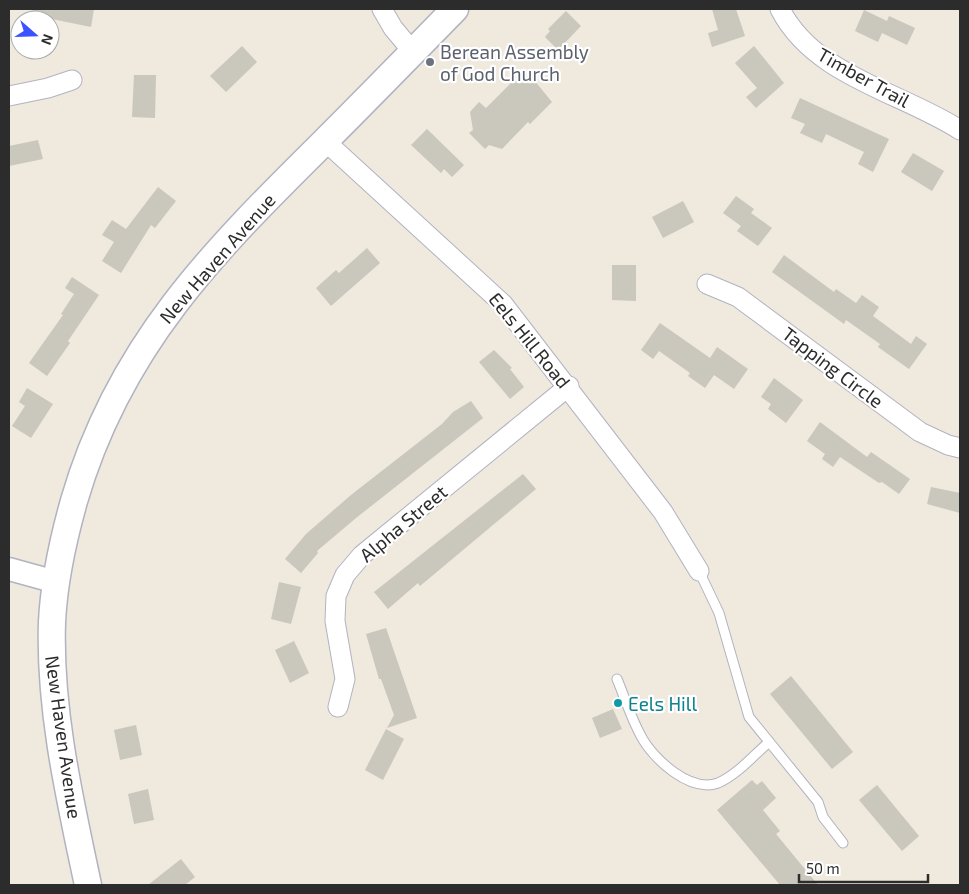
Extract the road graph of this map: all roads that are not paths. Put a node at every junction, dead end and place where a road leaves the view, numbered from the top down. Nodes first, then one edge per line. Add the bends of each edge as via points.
1 (382, 9) edge
2 (455, 9) edge
3 (780, 9) edge
4 (413, 52) junction
5 (72, 80) dead end
6 (9, 96) edge
7 (960, 130) edge
8 (325, 141) junction
9 (707, 284) dead end
10 (569, 386) junction
11 (960, 448) edge
12 (9, 569) edge
13 (700, 571) joint
14 (56, 582) junction
15 (617, 680) dead end
16 (338, 707) dead end
17 (769, 742) junction
18 (843, 844) dead end
19 (88, 885) edge

1 - 4 street
2 - 4 main road, New Haven Avenue
3 - 7 street, Timber Trail via 797,35 829,62
4 - 8 main road, New Haven Avenue
5 - 6 street
8 - 10 street, Eels Hill Road via 503,304
8 - 14 main road, New Haven Avenue via 262,203 196,276 153,331 134,362 103,420 88,460 69,519
9 - 11 street, Tapping Circle via 738,297 920,432
10 - 13 street, Eels Hill Road via 663,512
10 - 16 street, Alpha Street via 362,555 345,575 335,607 345,680
12 - 14 street
13 - 17 lane via 719,613 749,717
14 - 19 main road, New Haven Avenue via 52,630 55,699
15 - 17 lane via 642,738 666,766 683,778 702,785 718,783
17 - 18 lane via 818,802 823,817

